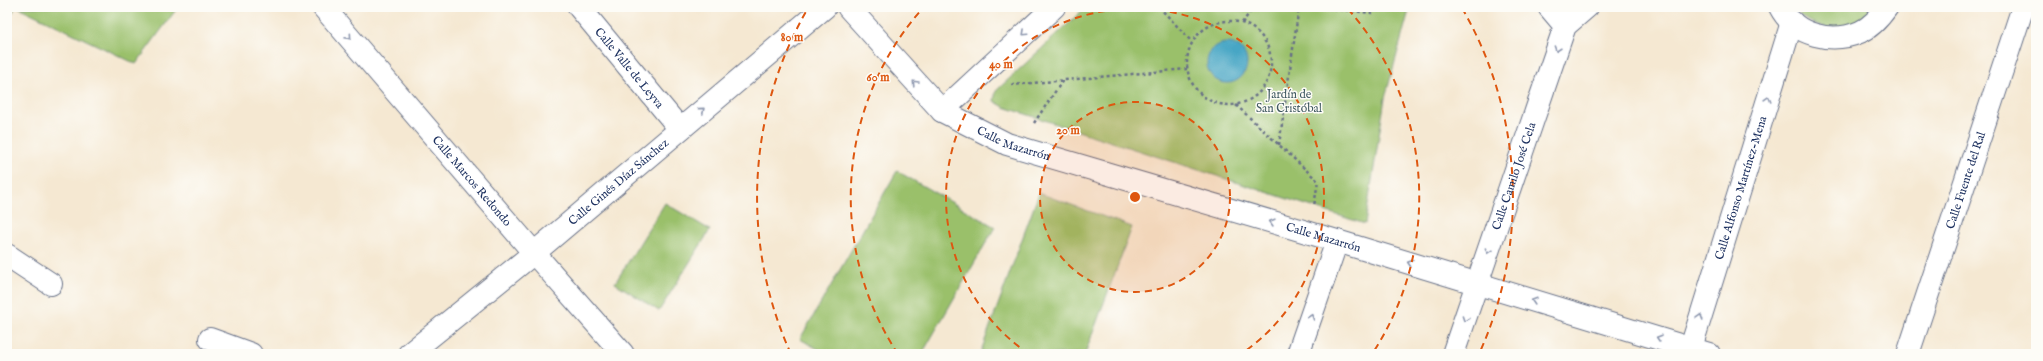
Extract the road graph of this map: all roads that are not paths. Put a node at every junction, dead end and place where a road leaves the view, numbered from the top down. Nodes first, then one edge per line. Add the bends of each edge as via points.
1 (323, 7) edge
2 (580, 7) edge
3 (825, 7) edge
4 (848, 7) edge
5 (1054, 7) edge
6 (1549, 7) edge
7 (1587, 7) edge
8 (1887, 7) edge
9 (2023, 7) edge
10 (1786, 15) edge
11 (1565, 26) junction
12 (942, 111) junction
13 (680, 129) junction
14 (1337, 241) junction
15 (534, 254) junction
16 (7, 256) edge
17 (1477, 283) junction
18 (51, 284) dead end
19 (210, 339) dead end
20 (1696, 352) edge
21 (251, 354) edge
22 (409, 354) edge
23 (623, 354) edge
24 (1298, 354) edge
25 (1453, 354) edge
26 (1908, 354) edge

1 -> 15 street, Calle Marcos Redondo
2 - 13 street, Calle Valle de Leyva
13 -> 3 street, Calle Ginés Díaz Sánchez
12 -> 4 street
5 -> 12 street
6 - 11 street
7 - 11 street
8 - 10 street via 1876,21 1866,28 1844,37 1825,38 1807,33
9 - 26 street, Calle Fuente del Ral
20 -> 10 street, Calle Alfonso Martínez-Mena
11 -> 17 street, Calle Camilo José Cela
14 -> 12 street, Calle Mazarrón via 1007,144
13 - 15 street, Calle Ginés Díaz Sánchez
17 -> 14 street, Calle Mazarrón
24 -> 14 street
15 - 22 street, Calle Ginés Díaz Sánchez
15 - 23 street, Calle Marcos Redondo
16 - 18 street
20 -> 17 street, Calle Mazarrón
17 -> 25 street, Calle Camilo José Cela
19 - 21 street

